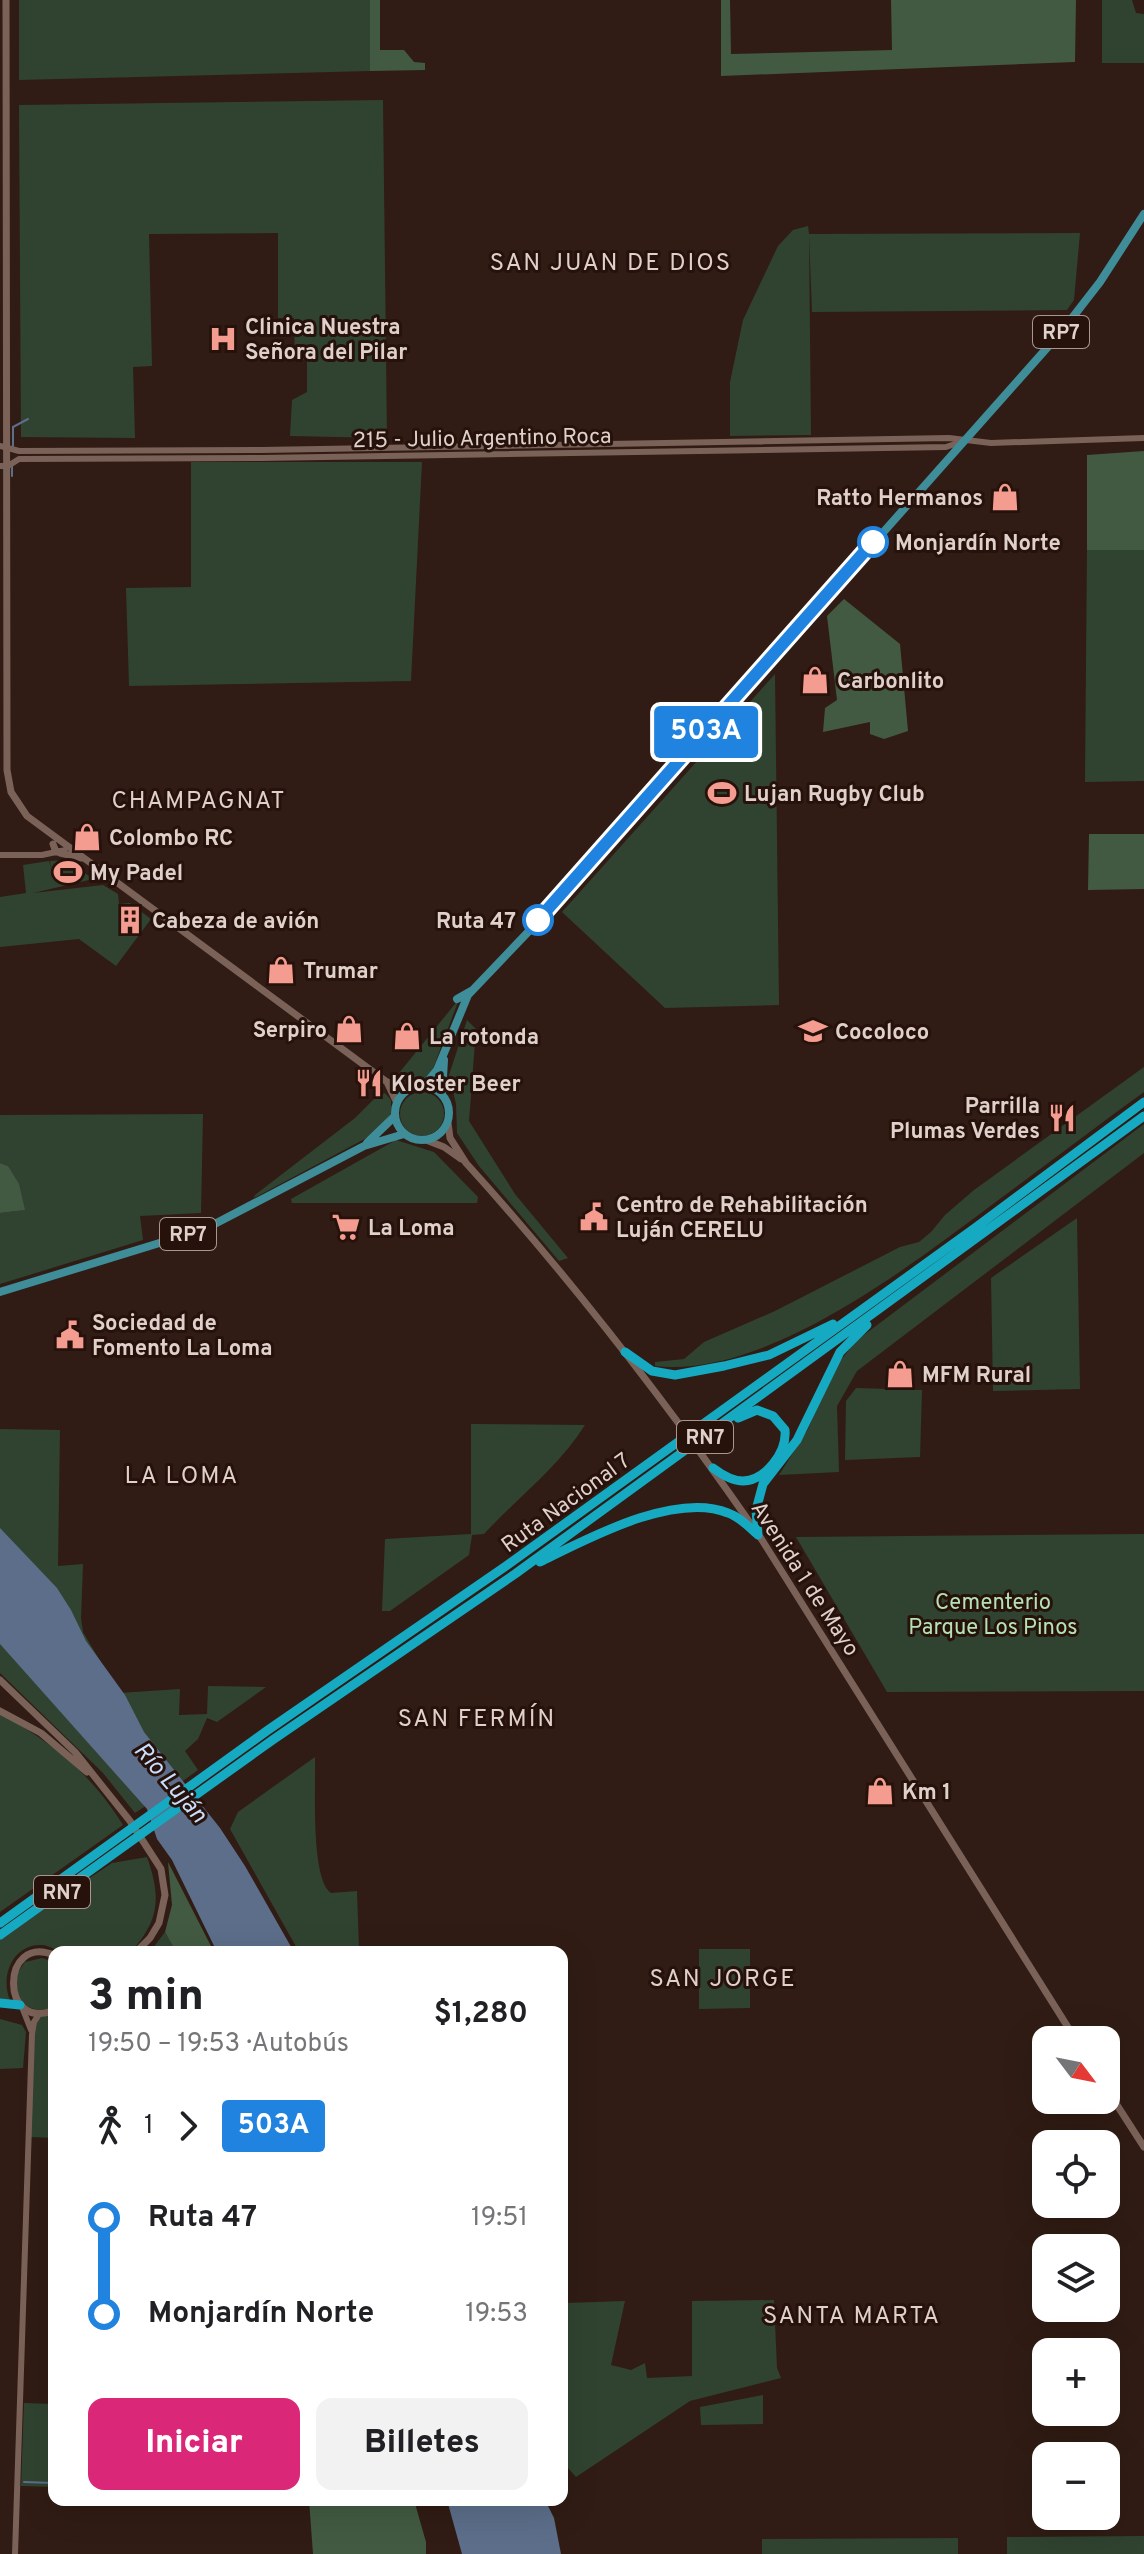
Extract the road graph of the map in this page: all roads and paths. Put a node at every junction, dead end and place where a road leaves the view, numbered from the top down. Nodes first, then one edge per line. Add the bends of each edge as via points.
1 (6, 0) edge
2 (1144, 214) edge
3 (1144, 438) edge
4 (965, 440) junction
5 (4, 447) edge
6 (4, 466) edge
7 (58, 846) junction
8 (0, 855) edge
9 (475, 988) junction
10 (457, 999) dead end
11 (445, 1051) junction
12 (387, 1082) junction
13 (424, 1086) junction
14 (412, 1088) junction
15 (442, 1094) junction
16 (1144, 1102) edge
17 (397, 1103) junction
18 (395, 1116) junction
19 (1144, 1116) edge
20 (448, 1123) junction
21 (404, 1134) junction
22 (426, 1140) junction
23 (364, 1146) junction
24 (466, 1163) junction
25 (0, 1292) edge
26 (896, 1297) junction
27 (874, 1301) junction
28 (625, 1352) junction
29 (720, 1426) junction
30 (713, 1468) junction
31 (758, 1535) junction
32 (515, 1574) junction
33 (0, 1680) edge
34 (0, 1711) edge
35 (215, 1775) junction
36 (104, 1786) junction
37 (120, 1844) junction
38 (0, 1923) edge
39 (0, 1935) edge
40 (142, 1946) edge
41 (48, 1954) edge
42 (0, 2003) edge
43 (21, 2006) junction
44 (48, 2011) edge
45 (40, 2013) junction
46 (1067, 2026) edge
47 (32, 2034) junction
48 (1120, 2110) edge
49 (1144, 2147) edge
50 (15, 2554) edge

1 - 5 main road
2 - 4 main road, RP7 via 1075,315
3 - 4 street, 215 - Julio Argentino Roca
4 - 5 street, 215 - Julio Argentino Roca via 261,450
4 - 6 street, 215 - Julio Argentino Roca via 946,447 19,459
4 - 9 main road, RP7
5 - 6 main road
6 - 7 main road via 8,778 21,809
7 - 8 street via 42,855
7 - 12 main road via 88,860
9 - 10 main road
9 - 11 main road, RP7
11 - 13 main road, RP7
11 - 15 main road, RP7
12 - 14 main road
12 - 17 main road
13 - 14 main road
13 - 15 main road
14 - 17 main road
15 - 20 main road, RP7 via 450,1111
16 - 27 highway, Ruta Nacional 7 / RN7
17 - 18 main road
18 - 21 main road
18 - 23 main road, RP7
19 - 26 highway, Ruta Nacional 7 / RN7
20 - 22 main road via 440,1135
20 - 24 main road, Avenida 1 de Mayo via 450,1138
21 - 22 main road
21 - 23 main road, RP7
22 - 24 main road, Avenida 1 de Mayo
23 - 25 main road, RP7 via 205,1229
24 - 28 main road, Avenida 1 de Mayo
26 - 29 highway, Ruta Nacional 7 / RN7
26 - 31 highway via 840,1352 797,1440 763,1484 756,1510
27 - 28 highway via 784,1349 724,1366 661,1374
27 - 35 highway, Ruta Nacional 7 / RN7
28 - 30 main road, Avenida 1 de Mayo
29 - 30 highway via 762,1411 779,1421 786,1437 779,1455 757,1477 737,1480
29 - 32 highway, Ruta Nacional 7 / RN7
30 - 31 main road, Avenida 1 de Mayo
31 - 32 highway via 722,1511 660,1513 594,1534
31 - 46 main road, Avenida 1 de Mayo
32 - 35 highway, Ruta Nacional 7 / RN7
33 - 36 main road
34 - 36 main road via 41,1733
35 - 37 highway, Ruta Nacional 7 / RN7
36 - 40 main road via 150,1849 164,1880 159,1923
37 - 38 highway, Ruta Nacional 7 / RN7
37 - 39 highway, Ruta Nacional 7 / RN7
41 - 43 main road via 33,1952 15,1965 10,1986
42 - 43 highway
43 - 45 main road
43 - 47 street
44 - 45 main road
45 - 47 street
47 - 50 street
48 - 49 main road

